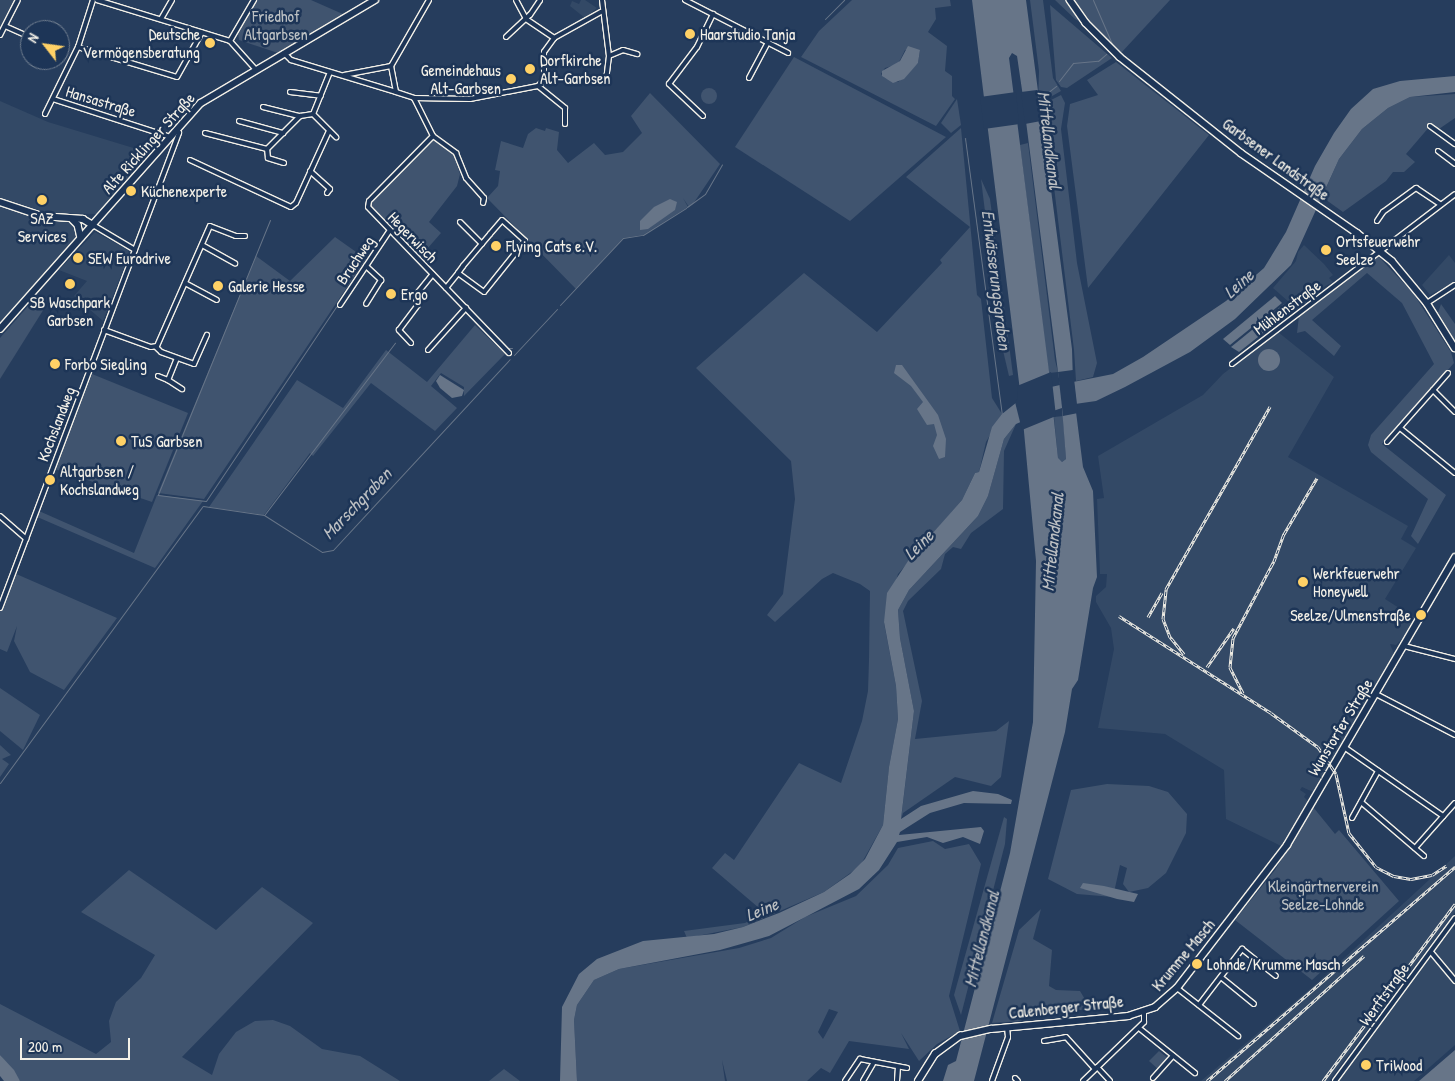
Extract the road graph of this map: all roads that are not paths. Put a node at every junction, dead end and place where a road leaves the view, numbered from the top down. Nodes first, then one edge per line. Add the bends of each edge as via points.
1 (18, 0) edge
2 (93, 0) edge
3 (97, 0) edge
4 (172, 0) edge
5 (254, 0) edge
6 (375, 0) edge
7 (429, 0) edge
8 (516, 0) edge
9 (540, 0) edge
10 (602, 0) edge
11 (685, 0) edge
12 (1070, 0) edge
13 (601, 12) junction
14 (713, 14) junction
15 (526, 19) junction
16 (161, 20) junction
17 (5, 26) junction
18 (20, 32) edge
19 (202, 32) junction
20 (0, 35) edge
21 (506, 37) dead end
22 (554, 38) junction
23 (230, 41) junction
24 (768, 42) junction
25 (78, 47) junction
26 (788, 53) dead end
27 (284, 54) junction
28 (638, 54) dead end
29 (609, 56) junction
30 (391, 66) junction
31 (256, 70) junction
32 (330, 72) junction
33 (342, 76) junction
34 (749, 78) dead end
35 (606, 81) dead end
36 (538, 86) junction
37 (290, 92) dead end
38 (396, 92) junction
39 (321, 96) junction
40 (414, 98) junction
41 (53, 99) junction
42 (263, 106) dead end
43 (45, 114) dead end
44 (313, 114) junction
45 (300, 116) junction
46 (703, 116) dead end
47 (238, 121) dead end
48 (565, 124) dead end
49 (1430, 126) dead end
50 (177, 129) junction
51 (329, 131) junction
52 (205, 133) dead end
53 (283, 133) junction
54 (433, 136) junction
55 (171, 137) junction
56 (336, 137) dead end
57 (1455, 144) edge
58 (267, 148) junction
59 (1438, 150) dead end
60 (190, 160) dead end
61 (284, 163) dead end
62 (1455, 164) edge
63 (310, 171) junction
64 (327, 193) dead end
65 (1455, 194) edge
66 (0, 202) edge
67 (483, 203) dead end
68 (1440, 204) junction
69 (72, 219) junction
70 (1377, 221) dead end
71 (460, 222) dead end
72 (93, 225) junction
73 (390, 230) junction
74 (245, 236) dead end
75 (81, 238) junction
76 (202, 244) junction
77 (482, 244) junction
78 (135, 250) junction
79 (1380, 251) junction
80 (235, 263) dead end
81 (366, 266) junction
82 (458, 273) junction
83 (433, 274) junction
84 (185, 283) junction
85 (1455, 285) edge
86 (446, 288) junction
87 (217, 300) dead end
88 (1427, 303) junction
89 (340, 304) dead end
90 (366, 304) dead end
91 (466, 308) junction
92 (0, 329) edge
93 (104, 330) junction
94 (207, 334) dead end
95 (412, 343) dead end
96 (156, 347) junction
97 (1455, 348) edge
98 (428, 350) dead end
99 (509, 354) dead end
100 (177, 358) junction
101 (1232, 364) dead end
102 (1448, 373) dead end
103 (158, 376) dead end
104 (168, 380) junction
105 (182, 389) dead end
106 (1433, 390) junction
107 (1455, 412) edge
108 (1400, 428) junction
109 (1387, 442) dead end
110 (1455, 473) edge
111 (0, 516) edge
112 (26, 539) junction
113 (1455, 558) edge
114 (1, 598) edge
115 (0, 608) edge
116 (1404, 646) junction
117 (1455, 660) edge
118 (1376, 694) junction
119 (1455, 735) edge
120 (1344, 747) junction
121 (1378, 771) junction
122 (1361, 802) junction
123 (1455, 803) edge
124 (1443, 816) junction
125 (1352, 818) dead end
126 (1415, 848) junction
127 (1424, 856) dead end
128 (1242, 906) joint
129 (1455, 918) edge
130 (1431, 952) junction
131 (1276, 976) dead end
132 (1222, 978) junction
133 (1455, 981) edge
134 (1177, 988) junction
135 (1254, 1004) dead end
136 (1199, 1005) junction
137 (1144, 1012) junction
138 (1007, 1027) junction
139 (1138, 1028) junction
140 (1238, 1036) dead end
141 (1044, 1041) dead end
142 (1173, 1056) junction
143 (873, 1064) junction
144 (898, 1067) junction
145 (907, 1068) dead end
146 (1096, 1068) junction
147 (1195, 1073) dead end
148 (1153, 1078) dead end
149 (845, 1081) edge
150 (863, 1081) edge
151 (897, 1081) edge
152 (918, 1081) edge
153 (992, 1081) edge
154 (1083, 1081) edge
155 (1110, 1081) edge
156 (1335, 1081) edge

1 - 17 street
2 - 25 street
3 - 16 street
4 - 16 street
5 - 23 street
6 - 27 main road, Alte Ricklinger Straße
7 - 30 street
8 - 15 street
9 - 15 street
10 - 13 street
11 - 14 street
12 - 79 main road, Garbsener Landstraße via 1086,23 1120,57 1241,153
13 - 22 street
13 - 29 street
14 - 24 street
14 - 46 street via 697,47 669,84
15 - 21 street
15 - 22 street
16 - 19 street
17 - 18 street
17 - 20 street
19 - 23 street
19 - 25 street via 177,77
22 - 36 street via 544,52 544,80
23 - 31 street
24 - 26 street
24 - 34 street
25 - 41 street
27 - 31 main road, Alte Ricklinger Straße
27 - 32 street via 291,60
28 - 29 street via 622,50
29 - 35 street
30 - 33 street
30 - 38 street
31 - 50 main road, Alte Ricklinger Straße via 209,98
32 - 33 street
32 - 39 street
33 - 38 street
36 - 40 street via 470,98
36 - 48 street via 565,108
37 - 39 street
38 - 40 street
39 - 44 street
40 - 54 street
41 - 43 street
41 - 55 street, Hansastraße
42 - 45 street
44 - 45 street
44 - 51 street
45 - 53 street
47 - 53 street
49 - 57 street
50 - 55 main road, Alte Ricklinger Straße
50 - 78 street, Kochslandweg via 179,133
51 - 56 street
51 - 63 street
52 - 58 street
53 - 58 street
54 - 67 street via 454,151 466,178 484,198
54 - 73 street, Hegerwisch via 368,202 369,209
55 - 72 main road, Alte Ricklinger Straße
58 - 61 street via 268,158
59 - 62 street
60 - 63 street via 288,207 296,203
63 - 64 street via 330,190
65 - 68 street, Mühlenstraße
66 - 69 main road via 42,216
68 - 70 street via 1416,188 1383,212
68 - 79 street, Mühlenstraße
69 - 72 main road via 83,219
69 - 75 main road via 78,225
71 - 77 street
72 - 75 main road, Alte Ricklinger Straße
72 - 78 street
73 - 81 street, Bruchweg
73 - 83 street, Hegerwisch
74 - 76 street via 210,226
75 - 92 main road, Alte Ricklinger Straße
76 - 80 street
76 - 84 street
77 - 82 street
77 - 82 street via 501,221 507,221 525,243 484,292
78 - 93 street, Kochslandweg
79 - 88 main road, Garbsener Landstraße
79 - 101 street, Mühlenstraße
81 - 89 street, Bruchweg
81 - 90 street via 381,280
82 - 86 street
83 - 86 street, Hegerwisch
83 - 95 street via 415,298 418,305 399,329
84 - 87 street
84 - 96 street
85 - 88 street
86 - 91 street, Hegerwisch
88 - 97 main road, Garbsener Landstraße
91 - 98 street
91 - 99 street, Hegerwisch
93 - 96 street
93 - 112 street, Kochslandweg
94 - 100 street via 194,364
96 - 100 street
100 - 104 street
102 - 106 street
103 - 104 street
104 - 105 street
106 - 107 street
106 - 108 street
108 - 109 street
108 - 110 street
111 - 112 street
112 - 114 street, Kochslandweg
113 - 116 main road, Wunstorfer Straße
114 - 115 street, Kochslandweg
116 - 117 street
116 - 118 main road, Wunstorfer Straße
118 - 119 street
118 - 120 main road, Wunstorfer Straße
120 - 121 street
120 - 128 main road, Wunstorfer Straße via 1286,845
121 - 122 street
121 - 124 street
122 - 125 street
122 - 126 street
123 - 124 street
124 - 126 street
126 - 127 street
128 - 134 main road, Krumme Masch
129 - 130 street, Werftstraße
130 - 133 street
130 - 156 street, Werftstraße
131 - 132 street via 1242,949 1221,973
132 - 135 street
132 - 136 street
134 - 136 street
134 - 137 main road, Krumme Masch
136 - 140 street
137 - 138 main road, Calenberger Straße
137 - 139 street via 1144,1022
138 - 152 main road, Calenberger Straße via 960,1036 935,1054
138 - 153 street via 1008,1038
139 - 142 street
139 - 146 street
141 - 146 street via 1066,1037
142 - 147 street
142 - 148 street
143 - 144 street
143 - 149 street via 858,1060
143 - 150 street
144 - 145 street
144 - 151 street
146 - 154 street
146 - 155 street

